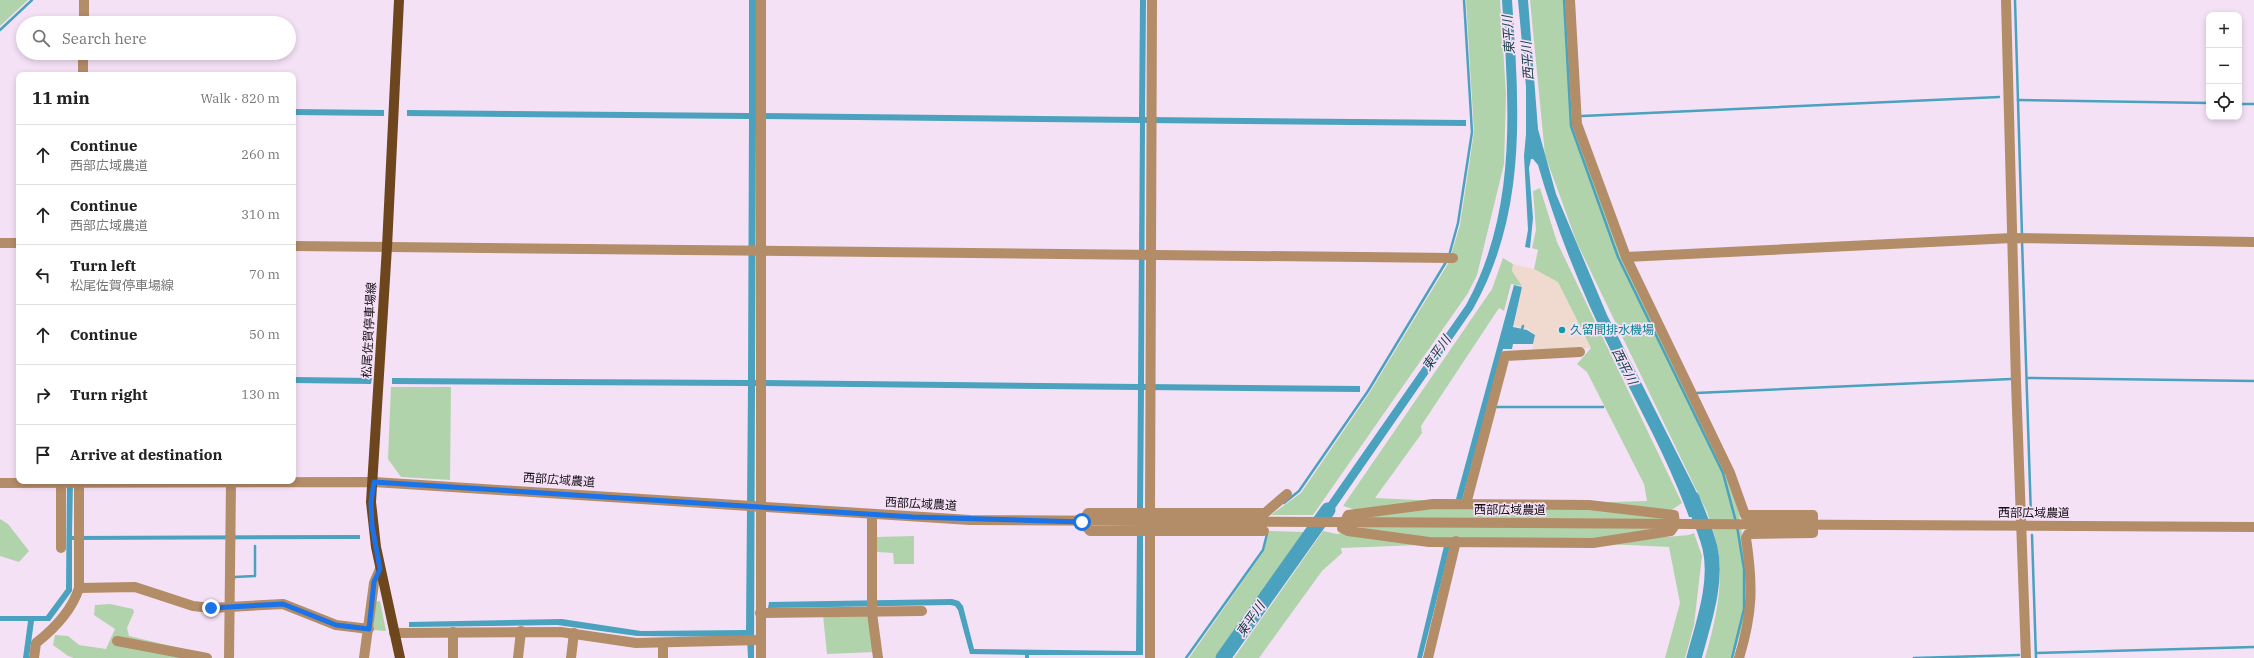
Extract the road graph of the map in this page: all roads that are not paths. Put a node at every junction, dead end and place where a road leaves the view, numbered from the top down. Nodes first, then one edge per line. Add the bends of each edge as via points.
1 (84, 0) edge
2 (398, 0) edge
3 (761, 0) edge
4 (1152, 0) edge
5 (1570, 0) edge
6 (2006, 0) edge
7 (84, 16) edge
8 (84, 60) edge
9 (83, 72) edge
10 (2012, 238) junction
11 (2254, 242) edge
12 (0, 243) edge
13 (16, 243) edge
14 (296, 246) edge
15 (387, 247) junction
16 (760, 250) junction
17 (1145, 254) junction
18 (1626, 257) junction
19 (1453, 258) dead end
20 (1580, 352) dead end
21 (296, 482) edge
22 (374, 482) junction
23 (0, 483) edge
24 (16, 483) edge
25 (72, 484) edge
26 (72, 484) edge
27 (231, 484) edge
28 (1288, 494) dead end
29 (1466, 504) junction
30 (760, 506) junction
31 (1150, 513) junction
32 (872, 514) junction
33 (1082, 522) junction
34 (1344, 523) junction
35 (1675, 524) junction
36 (1813, 525) junction
37 (2022, 526) junction
38 (2254, 527) edge
39 (1150, 530) junction
40 (1264, 531) dead end
41 (1456, 541) junction
42 (61, 548) dead end
43 (380, 569) junction
44 (79, 588) junction
45 (229, 607) junction
46 (872, 611) junction
47 (922, 611) dead end
48 (760, 613) junction
49 (369, 629) junction
50 (521, 631) junction
51 (453, 632) junction
52 (574, 633) junction
53 (394, 634) junction
54 (758, 640) junction
55 (117, 641) dead end
56 (663, 643) junction
57 (34, 658) edge
58 (207, 658) edge
59 (229, 658) edge
60 (364, 658) edge
61 (400, 658) edge
62 (453, 658) edge
63 (518, 658) edge
64 (571, 658) edge
65 (662, 658) edge
66 (761, 658) edge
67 (878, 658) edge
68 (1150, 658) edge
69 (1428, 658) edge
70 (1739, 658) edge
71 (2026, 658) edge

1 - 7 street
2 - 15 main road, 松尾佐賀停車場線
3 - 16 street
4 - 17 street via 1151,120
5 - 18 street via 1578,124
6 - 10 street
8 - 9 street
10 - 11 street
10 - 18 street
10 - 37 street
12 - 13 street
14 - 15 street
15 - 16 street
15 - 22 main road, 松尾佐賀停車場線
16 - 17 street
16 - 30 street
17 - 19 street
17 - 31 street via 1150,387
18 - 36 street via 1730,473 1745,515 1813,515
20 - 29 street via 1505,356
21 - 22 street, 西部広域農道
22 - 30 street, 西部広域農道
22 - 43 main road, 松尾佐賀停車場線 via 371,502 372,525
23 - 24 street, 西部広域農道
25 - 44 street via 79,538
26 - 42 street
27 - 45 street
28 - 31 street via 1265,513
29 - 34 street via 1433,504 1348,515
29 - 35 street via 1589,505 1674,515
30 - 32 street, 西部広域農道
30 - 48 street
31 - 33 street via 1088,513
32 - 33 street, 西部広域農道 via 970,520
32 - 46 street
33 - 34 street, 西部広域農道
33 - 39 street via 1090,531
34 - 35 street, 西部広域農道
34 - 41 street via 1342,528 1348,531 1429,542
35 - 36 street, 西部広域農道
35 - 41 street via 1671,531 1593,543
36 - 37 street, 西部広域農道
36 - 70 street via 1813,533 1748,534 1746,538 1752,574 1751,609
37 - 38 street, 西部広域農道
37 - 71 street
39 - 40 street
39 - 68 street
41 - 69 street
43 - 49 street via 374,582
43 - 53 main road, 松尾佐賀停車場線
44 - 45 street via 135,587 193,606
44 - 57 street via 76,597 53,630 36,643
45 - 49 street via 283,604 336,625
45 - 59 street
46 - 47 street
46 - 48 street
46 - 67 street
48 - 54 street
49 - 60 street
50 - 51 street
50 - 52 street
50 - 63 street
51 - 53 street
51 - 62 street
52 - 56 street via 636,643
52 - 64 street
53 - 61 main road, 松尾佐賀停車場線
54 - 56 street
54 - 66 street
55 - 58 street
56 - 65 street

